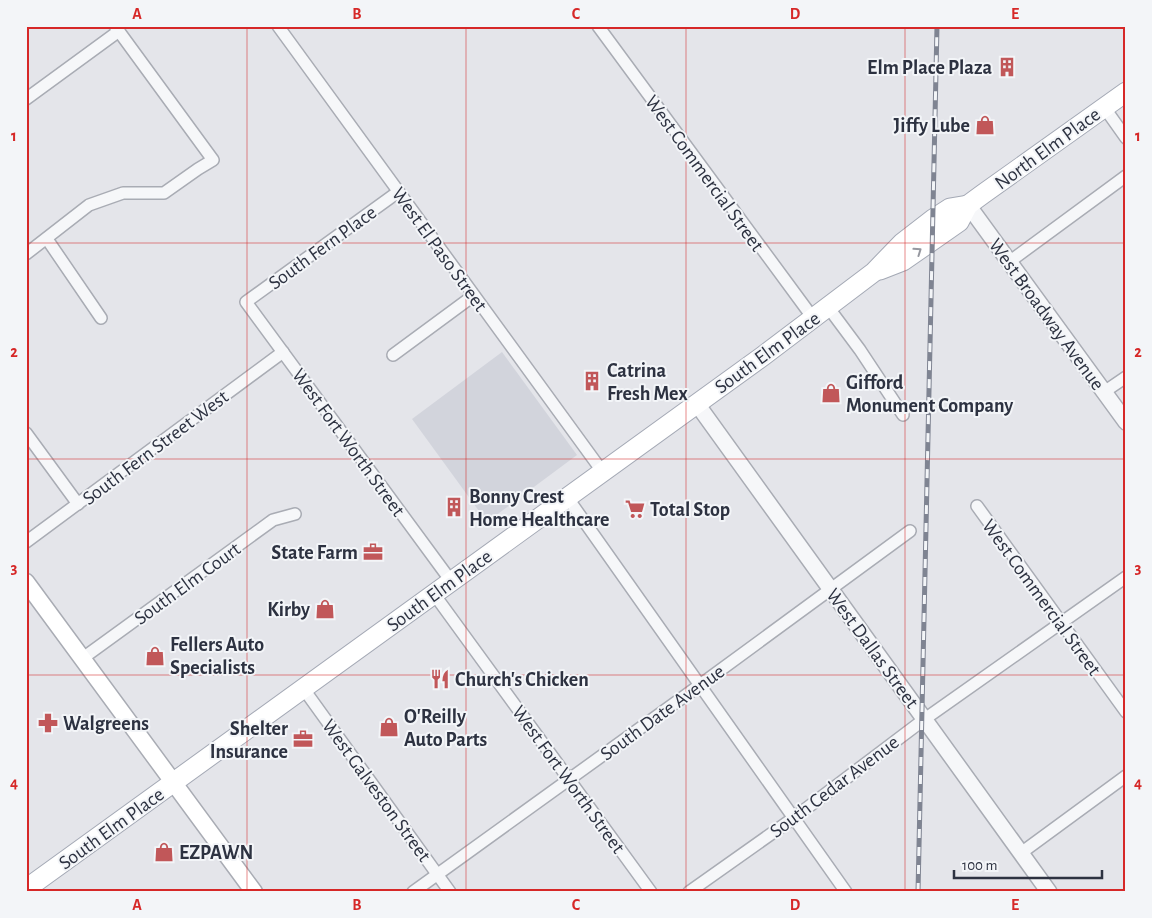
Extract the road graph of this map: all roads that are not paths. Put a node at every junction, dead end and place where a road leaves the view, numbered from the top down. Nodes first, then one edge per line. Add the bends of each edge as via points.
1 (278, 26) edge
2 (598, 26) edge
3 (117, 29) edge
4 (1126, 92) edge
5 (26, 99) edge
6 (1104, 107) junction
7 (1126, 138) edge
8 (1126, 176) edge
9 (398, 192) junction
10 (968, 205) junction
11 (47, 239) junction
12 (26, 254) edge
13 (1009, 262) junction
14 (474, 296) junction
15 (246, 302) joint
16 (828, 307) junction
17 (101, 318) dead end
18 (813, 318) junction
19 (283, 352) junction
20 (393, 354) dead end
21 (1126, 377) edge
22 (1104, 392) junction
23 (697, 404) junction
24 (903, 416) dead end
25 (1126, 422) edge
26 (26, 433) edge
27 (602, 471) junction
28 (567, 497) junction
29 (78, 504) junction
30 (977, 506) dead end
31 (295, 514) dead end
32 (910, 531) dead end
33 (26, 542) edge
34 (1126, 576) edge
35 (451, 581) junction
36 (26, 582) edge
37 (830, 589) junction
38 (434, 594) junction
39 (1061, 622) junction
40 (83, 658) junction
41 (700, 685) junction
42 (303, 688) junction
43 (1126, 712) edge
44 (925, 719) junction
45 (1126, 776) edge
46 (569, 779) junction
47 (174, 783) junction
48 (795, 816) junction
49 (1021, 853) junction
50 (437, 874) junction
51 (26, 889) edge
52 (254, 892) edge
53 (413, 892) edge
54 (450, 892) edge
55 (651, 892) edge
56 (689, 892) edge
57 (846, 892) edge
58 (1050, 892) edge

1 - 9 street, West El Paso Street
2 - 18 street, West Commercial Street
3 - 5 street
3 - 11 street via 213,160 164,193 123,193 89,205
4 - 6 main road, North Elm Place
6 - 7 street
6 - 10 main road, North Elm Place
8 - 13 street
9 - 14 street, West El Paso Street
9 - 15 street, South Fern Place
10 - 13 street, West Broadway Avenue
10 - 16 main road, South Elm Place via 950,208 933,219 902,242 874,272
11 - 12 street
11 - 17 street
13 - 22 street, West Broadway Avenue
14 - 20 street
14 - 27 street, West El Paso Street
15 - 19 street, West Fort Worth Street
16 - 18 main road, South Elm Place
16 - 24 street
18 - 23 main road, South Elm Place
19 - 29 street, South Fern Street West
19 - 35 street, West Fort Worth Street
21 - 22 street
22 - 25 street, West Broadway Avenue
23 - 27 main road, South Elm Place
23 - 37 street, West Dallas Street
26 - 29 street
27 - 28 main road, South Elm Place
28 - 35 main road, South Elm Place
28 - 41 street
29 - 33 street, South Fern Street West
30 - 39 street, West Commercial Street
31 - 40 street, South Elm Court via 273,520
32 - 37 street, South Date Avenue
34 - 39 street, South Cedar Avenue
35 - 38 main road, South Elm Place
36 - 40 main road
37 - 41 street, South Date Avenue
37 - 44 street, West Dallas Street
38 - 42 main road, South Elm Place
38 - 46 street, West Fort Worth Street
39 - 43 street, West Commercial Street
39 - 44 street, South Cedar Avenue
40 - 47 main road
41 - 46 street, South Date Avenue
41 - 48 street
42 - 47 main road, South Elm Place
42 - 50 street, West Galveston Street
44 - 48 street, South Cedar Avenue
44 - 49 street, West Dallas Street
45 - 49 street
46 - 50 street, South Date Avenue
46 - 55 street, West Fort Worth Street
47 - 51 main road, South Elm Place
47 - 52 main road
48 - 56 street, South Cedar Avenue
48 - 57 street
49 - 58 street, West Dallas Street
50 - 53 street, South Date Avenue
50 - 54 street, West Galveston Street

